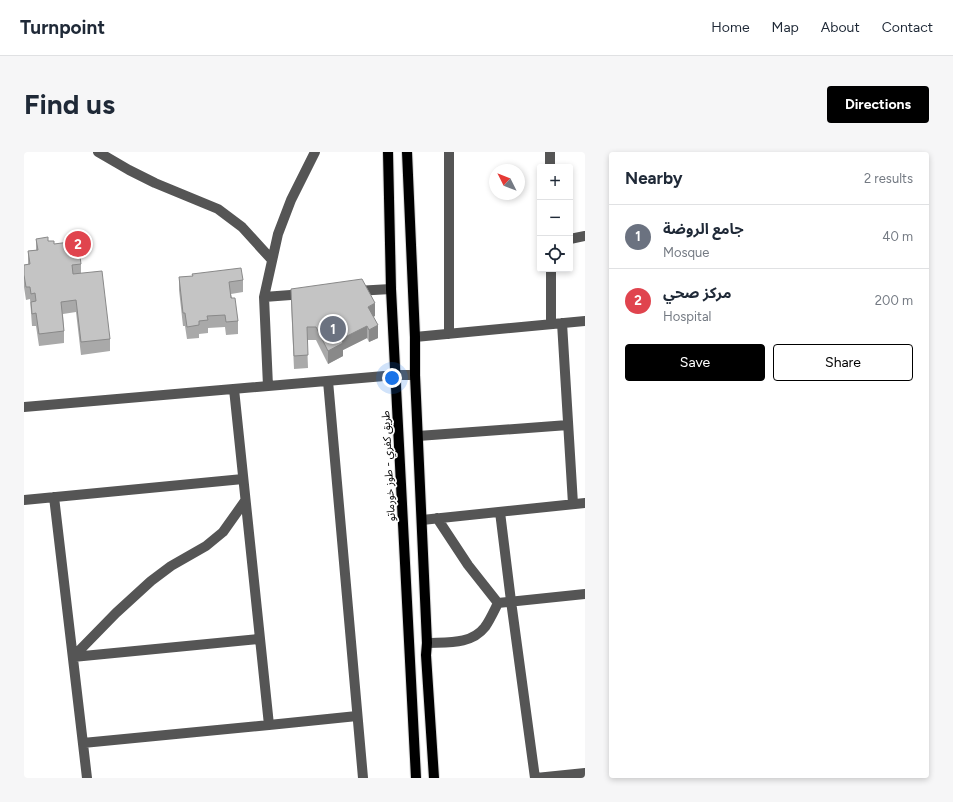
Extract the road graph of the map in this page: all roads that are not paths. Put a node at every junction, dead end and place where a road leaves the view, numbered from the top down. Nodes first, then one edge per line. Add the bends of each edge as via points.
1 (98, 152) edge
2 (315, 152) edge
3 (388, 152) edge
4 (408, 152) edge
5 (449, 152) edge
6 (550, 152) edge
7 (550, 164) edge
8 (585, 236) edge
9 (573, 238) edge
10 (272, 260) junction
11 (551, 272) edge
12 (391, 289) junction
13 (344, 292) edge
14 (312, 294) edge
15 (264, 297) junction
16 (585, 321) edge
17 (562, 323) junction
18 (551, 324) junction
19 (449, 334) junction
20 (415, 337) junction
21 (396, 375) junction
22 (415, 375) junction
23 (328, 381) junction
24 (268, 386) junction
25 (234, 389) junction
26 (24, 407) edge
27 (568, 425) junction
28 (418, 436) junction
29 (243, 480) junction
30 (54, 497) junction
31 (24, 500) edge
32 (245, 500) junction
33 (585, 503) edge
34 (573, 504) junction
35 (500, 512) junction
36 (437, 518) junction
37 (422, 520) junction
38 (585, 594) edge
39 (511, 601) junction
40 (498, 602) junction
41 (259, 639) junction
42 (427, 643) junction
43 (410, 655) junction
44 (426, 655) junction
45 (73, 657) junction
46 (357, 716) junction
47 (268, 725) junction
48 (83, 742) junction
49 (585, 773) edge
50 (87, 778) edge
51 (363, 778) edge
52 (416, 778) edge
53 (434, 778) edge
54 (536, 778) edge

1 - 10 street via 156,183 218,209 242,227
2 - 10 street via 291,200 278,234
3 - 12 main road, طريق كفري - طوز خورماتو
4 - 20 main road
5 - 19 street
6 - 7 street
8 - 9 street
10 - 15 street
11 - 18 street
12 - 13 street
12 - 21 main road, طريق كفري - طوز خورماتو
14 - 15 street
15 - 24 street
16 - 17 street
17 - 18 street
17 - 27 street
18 - 19 street
19 - 20 street
20 - 22 main road
21 - 22 street
21 - 23 street
21 - 43 main road, طريق كفري - طوز خورماتو
22 - 28 main road
23 - 24 street
23 - 46 street
24 - 25 street
25 - 26 street
25 - 29 street
27 - 28 street
27 - 34 street
28 - 37 main road
29 - 30 street
29 - 32 street
30 - 31 street
30 - 45 street
32 - 41 street
32 - 45 street via 223,532 206,546 170,566 150,581
33 - 34 street
34 - 35 street
35 - 36 street
35 - 39 street
36 - 37 street
36 - 40 street via 468,565
37 - 42 main road
38 - 39 street
39 - 40 street
39 - 54 street
40 - 42 street via 485,627 476,636 460,642
41 - 45 street
41 - 47 street
42 - 44 main road
43 - 44 main road
43 - 52 main road, طريق كفري - طوز خورماتو
44 - 53 main road
45 - 48 street
46 - 47 street
46 - 51 street
47 - 48 street
48 - 50 street
49 - 54 street

